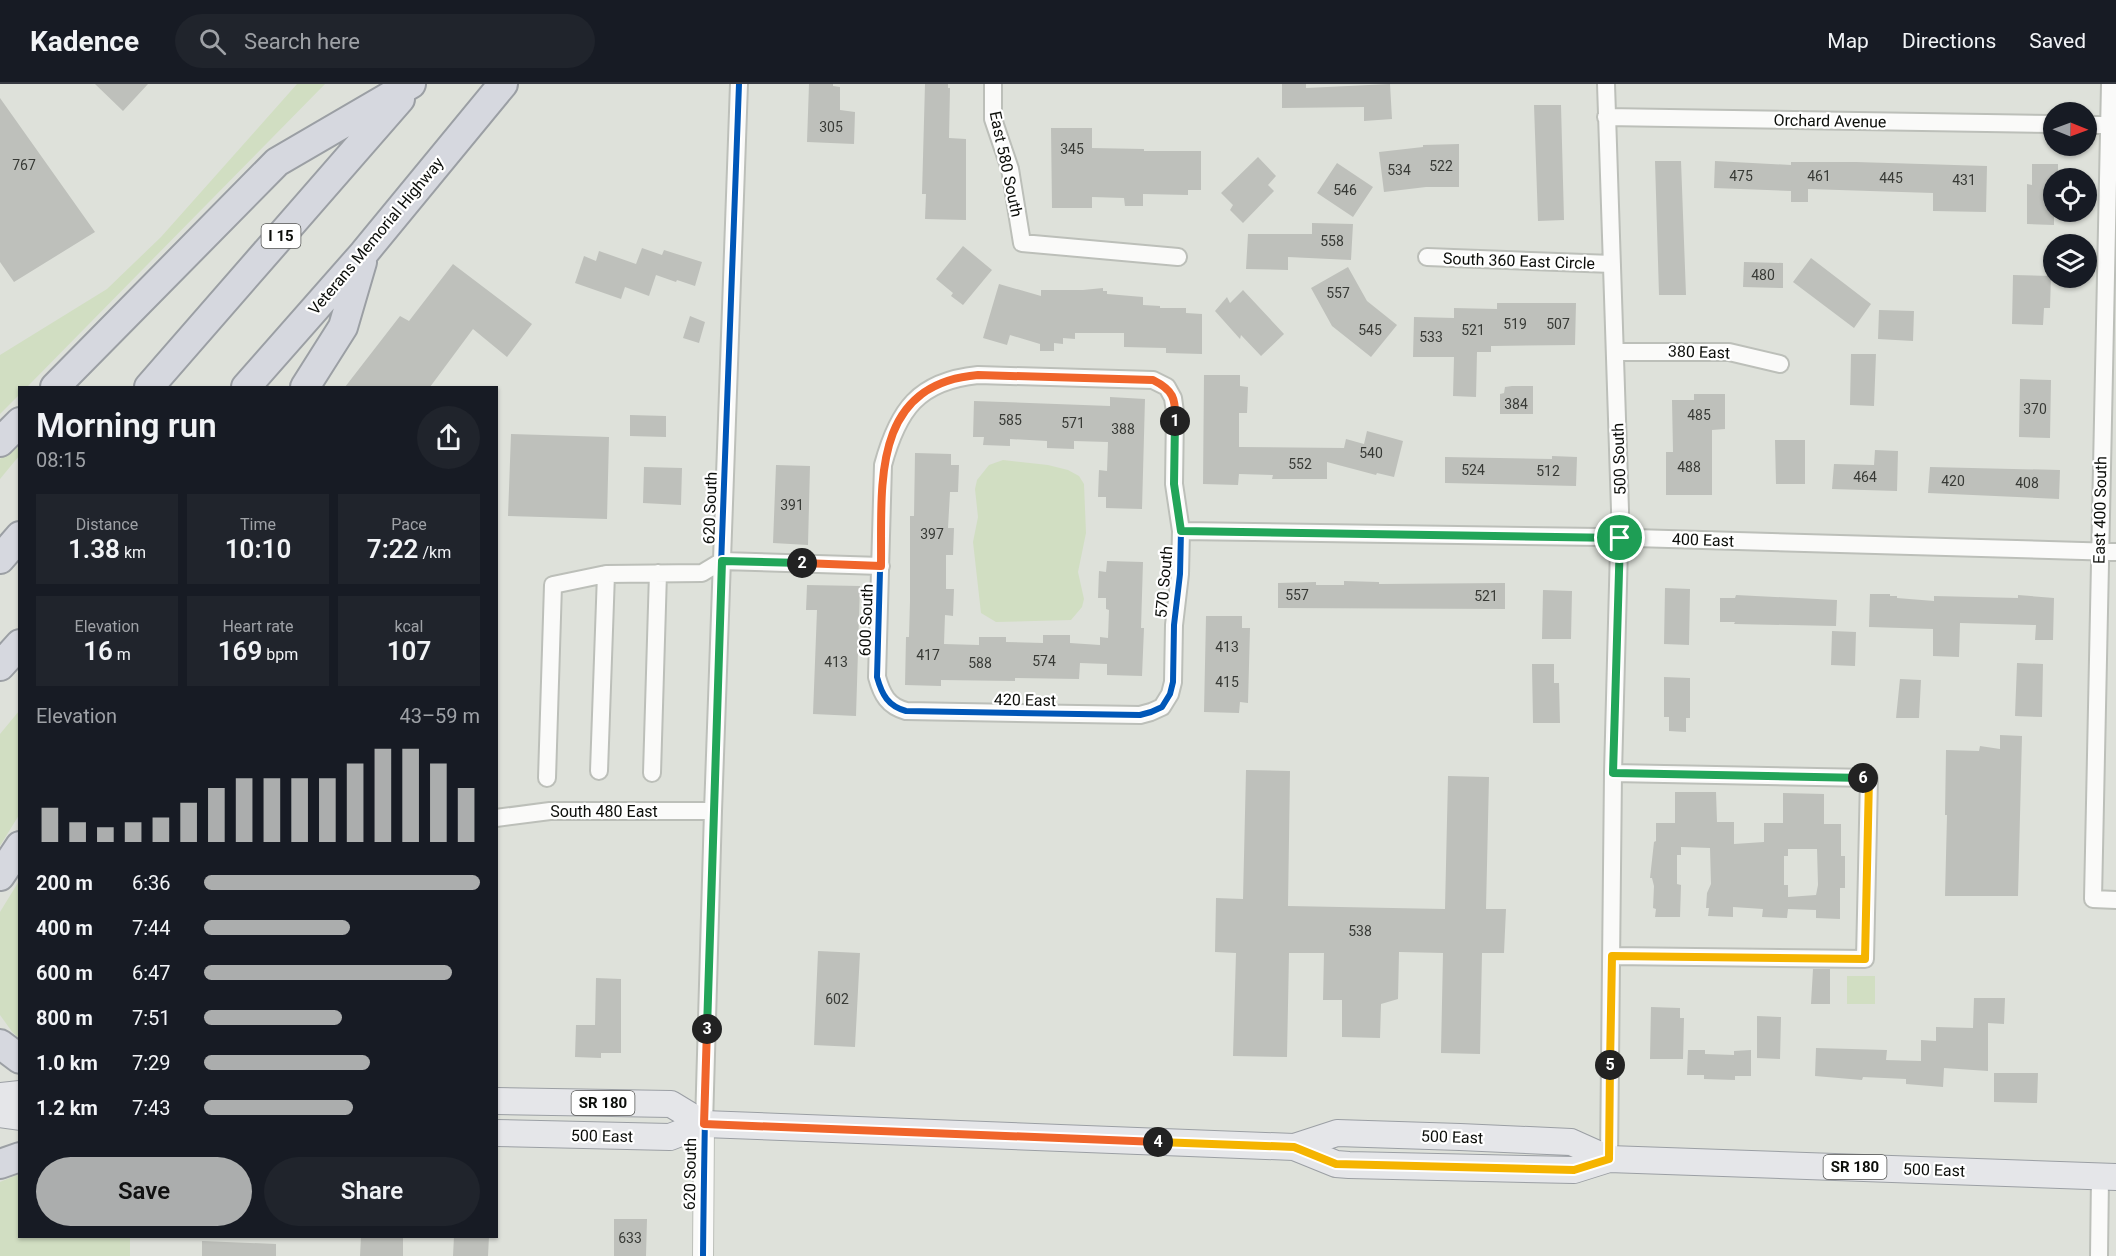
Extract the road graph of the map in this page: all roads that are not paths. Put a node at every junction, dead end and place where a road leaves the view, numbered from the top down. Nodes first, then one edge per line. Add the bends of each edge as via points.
1 (412, 84) edge
2 (503, 84) edge
3 (739, 84) edge
4 (993, 84) edge
5 (1605, 84) edge
6 (2110, 84) edge
7 (1606, 117) junction
8 (2043, 124) edge
9 (2097, 125) edge
10 (2108, 125) junction
11 (364, 253) junction
12 (1178, 257) dead end
13 (1427, 258) dead end
14 (1612, 264) junction
15 (2110, 302) edge
16 (1616, 351) junction
17 (1780, 364) dead end
18 (56, 386) edge
19 (150, 386) edge
20 (247, 386) edge
21 (306, 386) edge
22 (914, 401) joint
23 (18, 424) edge
24 (0, 442) edge
25 (1181, 531) junction
26 (18, 538) edge
27 (1620, 538) junction
28 (2108, 551) edge
29 (0, 559) edge
30 (722, 561) junction
31 (881, 566) junction
32 (658, 573) junction
33 (606, 574) junction
34 (18, 646) edge
35 (0, 666) edge
36 (888, 702) joint
37 (1162, 706) joint
38 (599, 771) dead end
39 (652, 773) dead end
40 (1613, 773) junction
41 (547, 778) dead end
42 (713, 811) junction
43 (498, 818) edge
44 (2116, 900) edge
45 (1612, 956) junction
46 (0, 1044) edge
47 (18, 1058) edge
48 (18, 1094) edge
49 (0, 1096) edge
50 (498, 1101) edge
51 (0, 1114) edge
52 (18, 1117) edge
53 (704, 1124) junction
54 (498, 1133) edge
55 (18, 1158) edge
56 (1609, 1159) junction
57 (0, 1164) edge
58 (2108, 1177) edge
59 (703, 1256) edge
60 (2099, 1256) edge

1 - 18 highway via 277,162
1 - 19 highway, I 15
2 - 11 highway, Veterans Memorial Highway
3 - 30 street, 620 South
4 - 12 street, East 580 South via 993,119 1010,169 1022,243
5 - 7 street, 500 South
6 - 10 street, East 400 South
7 - 8 street, Orchard Avenue
7 - 14 street, 500 South
9 - 10 street
10 - 15 street, East 400 South
11 - 20 highway, Veterans Memorial Highway
11 - 21 highway via 343,327
13 - 14 street, South 360 East Circle
14 - 16 street, 500 South
15 - 28 street, East 400 South
16 - 17 street, 380 East via 1729,352
16 - 27 street, 500 South
22 - 25 street, 570 South via 943,382 978,375 1153,380 1167,387 1173,398 1174,484
22 - 31 street, 600 South via 891,436 883,465
23 - 24 highway
25 - 27 street, 400 East
25 - 37 street, 570 South via 1173,682
26 - 29 highway
27 - 28 street, 400 East
27 - 40 street, 500 South
28 - 44 street, East 400 South via 2093,899
30 - 31 street
30 - 32 street via 702,573
30 - 42 street, 620 South
31 - 36 street, 600 South via 878,677
32 - 33 street
32 - 39 street
33 - 38 street
33 - 41 street via 553,585
34 - 35 highway
36 - 37 street, 420 East via 906,711 997,714 1140,715
40 - 45 street, 500 South
40 - 45 street via 1869,778 1865,959
42 - 43 street, South 480 East via 550,811
42 - 53 street, 620 South
45 - 56 street, 500 South
46 - 47 highway
48 - 49 main road
50 - 53 main road, 500 East / SR 180 via 671,1104
51 - 52 main road
53 - 54 main road, 500 East / SR 180 via 670,1137
53 - 56 main road, 500 East / SR 180 via 1294,1147 1336,1164 1352,1165 1574,1170
53 - 59 street, 620 South
55 - 57 highway
56 - 58 main road, 500 East / SR 180
58 - 60 street

